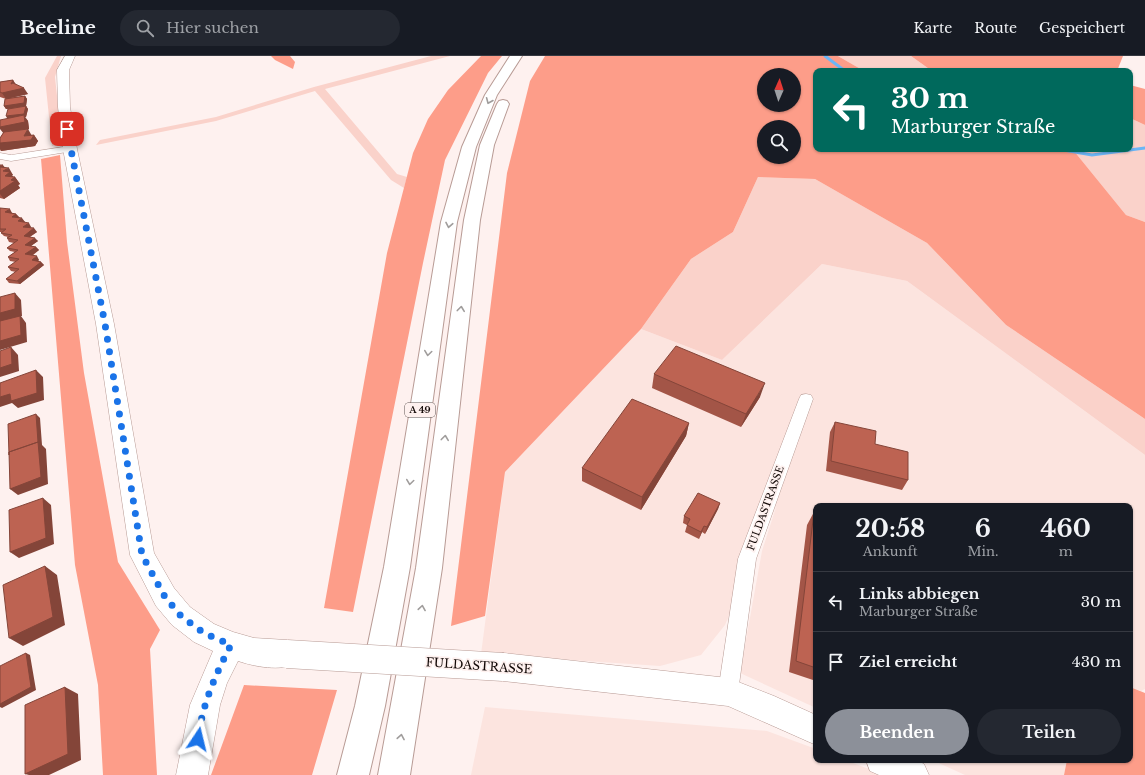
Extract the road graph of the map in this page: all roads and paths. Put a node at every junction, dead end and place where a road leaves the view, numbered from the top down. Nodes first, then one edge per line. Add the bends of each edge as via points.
1 (70, 56) edge
2 (516, 56) edge
3 (530, 56) edge
4 (70, 148) junction
5 (0, 156) edge
6 (806, 399) dead end
7 (231, 645) junction
8 (728, 692) junction
9 (813, 729) edge
10 (887, 763) edge
11 (192, 775) edge
12 (353, 775) edge
13 (394, 775) edge
14 (913, 775) edge

1 - 4 street, FULDASTRASSE via 63,70 62,87
2 -> 12 highway, A 49 via 491,95 470,147 449,222 397,567 370,706
13 -> 3 highway, A 49 via 429,568 472,220 487,145 508,92
4 - 5 street via 11,158
4 - 7 street, FULDASTRASSE via 105,324 142,555 165,597 181,616 204,633
6 - 8 street, FULDASTRASSE via 747,559
7 - 8 street, FULDASTRASSE, bridge via 254,652 503,668
7 - 11 street via 219,666 208,695
8 - 9 street, FULDASTRASSE
10 - 14 street

